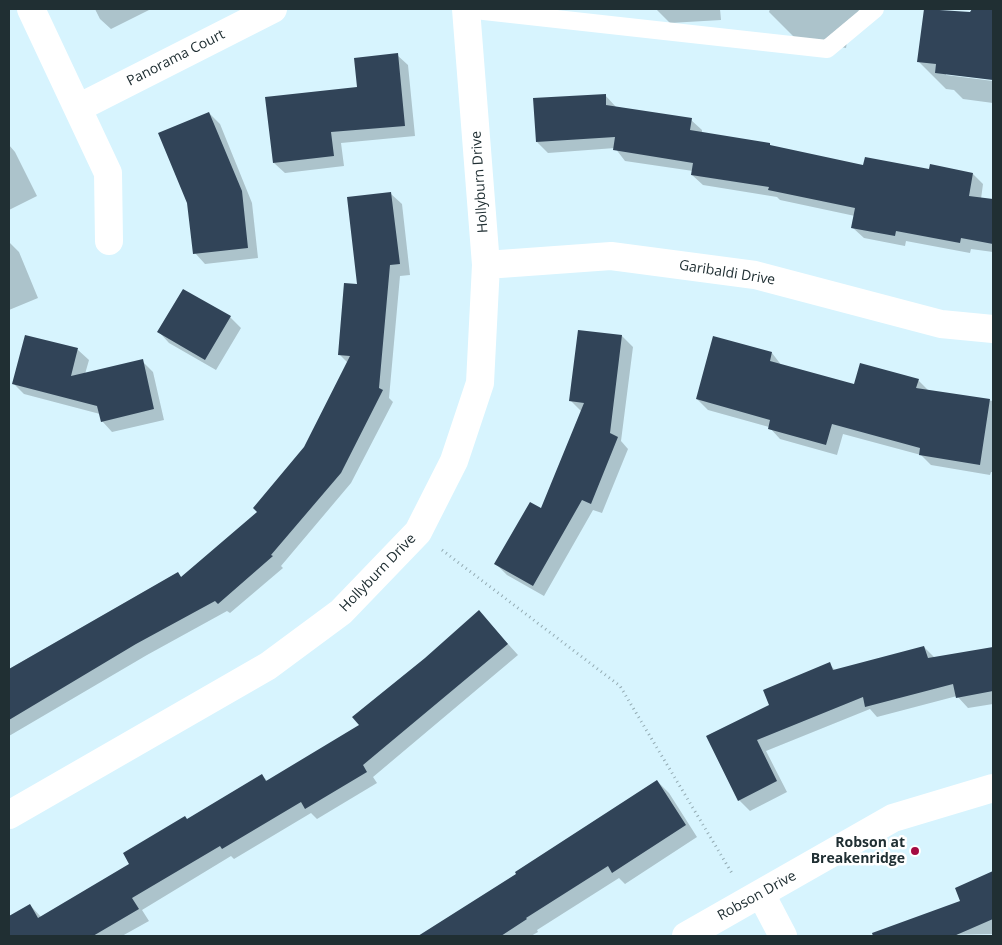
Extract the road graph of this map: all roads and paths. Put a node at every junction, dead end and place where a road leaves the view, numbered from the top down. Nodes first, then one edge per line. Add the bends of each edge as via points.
1 (31, 9) edge
2 (273, 9) edge
3 (466, 9) edge
4 (876, 9) edge
5 (78, 108) junction
6 (109, 241) dead end
7 (486, 265) junction
8 (993, 329) edge
9 (438, 547) dead end
10 (993, 788) edge
11 (9, 815) edge
12 (733, 876) dead end
13 (762, 894) junction
14 (686, 936) edge
15 (783, 936) edge

1 - 5 street
2 - 5 street, Panorama Court
3 - 4 lane via 827,49
3 - 7 street, Hollyburn Drive
5 - 6 street via 108,173
7 - 8 street, Garibaldi Drive via 611,256 755,275 941,324
7 - 11 street, Hollyburn Drive via 480,382 454,461 418,532 341,612 268,666
9 - 12 path via 620,686
10 - 13 street, Robson Drive via 893,818
13 - 14 street, Robson Drive
13 - 15 street

